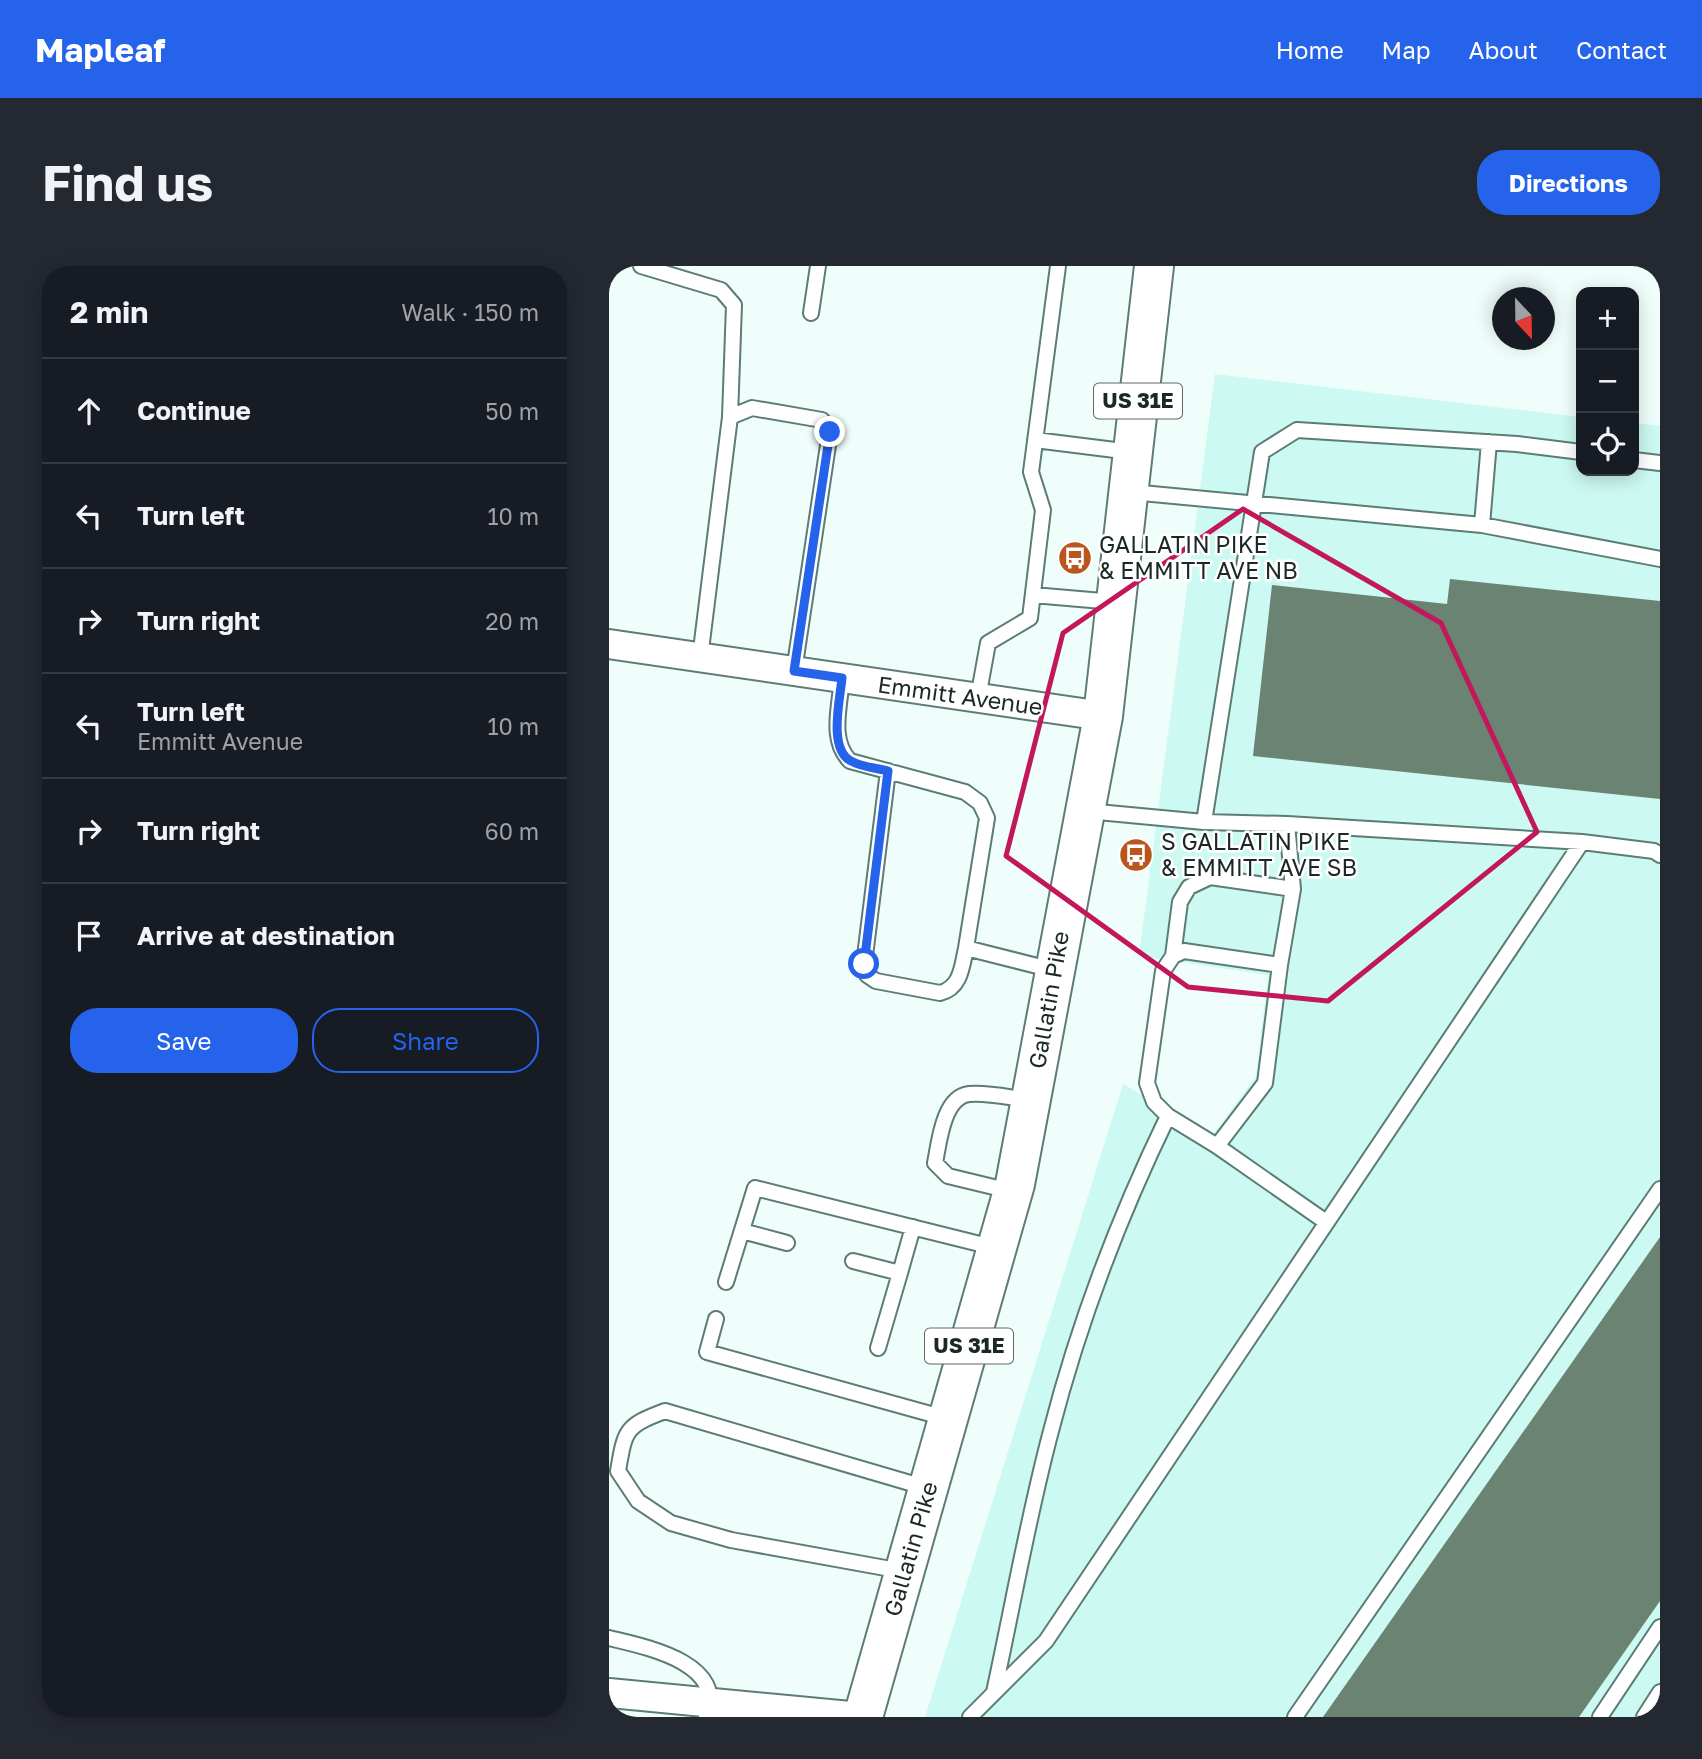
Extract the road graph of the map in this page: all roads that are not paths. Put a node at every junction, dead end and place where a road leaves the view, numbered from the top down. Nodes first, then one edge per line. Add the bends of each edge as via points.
1 (641, 266) edge
2 (818, 266) edge
3 (1058, 266) edge
4 (1154, 266) edge
5 (811, 313) dead end
6 (730, 417) junction
7 (1035, 440) junction
8 (1489, 442) junction
9 (1132, 452) junction
10 (1576, 452) edge
11 (1639, 461) edge
12 (1660, 463) edge
13 (1128, 492) junction
14 (1255, 504) junction
15 (1482, 525) junction
16 (1660, 559) edge
17 (1033, 595) junction
18 (1115, 602) junction
19 (609, 644) edge
20 (700, 657) junction
21 (794, 671) junction
22 (842, 678) junction
23 (978, 698) junction
24 (1103, 716) junction
25 (888, 771) junction
26 (1085, 811) junction
27 (1204, 822) junction
28 (1287, 824) junction
29 (1582, 842) junction
30 (1660, 855) edge
31 (1293, 889) junction
32 (966, 948) junction
33 (1173, 956) junction
34 (1280, 965) junction
35 (1055, 970) junction
36 (1031, 1100) junction
37 (1168, 1116) junction
38 (1217, 1146) junction
39 (1660, 1189) edge
40 (1014, 1191) junction
41 (1326, 1222) junction
42 (912, 1227) junction
43 (742, 1231) junction
44 (787, 1243) dead end
45 (997, 1248) junction
46 (853, 1261) dead end
47 (900, 1273) junction
48 (726, 1282) dead end
49 (716, 1319) dead end
50 (879, 1348) dead end
51 (948, 1419) junction
52 (928, 1489) junction
53 (904, 1571) junction
54 (1660, 1628) edge
55 (609, 1638) edge
56 (1660, 1692) edge
57 (609, 1693) edge
58 (994, 1693) junction
59 (708, 1710) edge
60 (862, 1717) edge
61 (969, 1717) edge
62 (1295, 1717) edge
63 (1600, 1717) edge
64 (1643, 1717) edge

1 - 6 lane via 721,290 734,305
2 - 5 lane
3 - 7 lane
4 - 9 main road, Gallatin Pike / US 31E
6 - 20 lane
6 - 21 lane via 752,408 822,420 830,432
7 - 9 lane
7 - 17 lane via 1031,472 1044,510
8 - 10 lane
8 - 14 lane via 1297,430 1262,452
8 - 15 lane
9 - 13 main road, Gallatin Pike / US 31E
11 - 12 lane
13 - 14 lane
13 - 18 main road, Gallatin Pike / US 31E
14 - 15 lane
14 - 27 lane
15 - 16 lane
17 - 18 lane
17 - 23 lane via 1030,618 988,643
18 - 24 main road, Gallatin Pike / US 31E
19 - 20 street, Emmitt Avenue
20 - 21 street, Emmitt Avenue
21 - 22 street, Emmitt Avenue
22 - 23 street, Emmitt Avenue
22 - 25 lane via 836,739 841,752 850,761
23 - 24 street, Emmitt Avenue
24 - 26 main road, Gallatin Pike / US 31E
25 - 32 lane via 965,792 980,803 987,818
25 - 32 lane via 864,964 867,975 876,981 940,993 958,980
26 - 27 lane
26 - 35 main road, Gallatin Pike / US 31E
27 - 28 lane
28 - 29 lane
28 - 31 lane
29 - 30 lane
29 - 41 lane
31 - 33 lane via 1210,877 1189,887 1180,902
31 - 34 lane
32 - 35 lane
33 - 34 lane via 1184,951
33 - 37 lane via 1163,971 1147,1083 1153,1102
34 - 38 lane via 1265,1083
35 - 36 main road, Gallatin Pike / US 31E
36 - 40 main road, Gallatin Pike / US 31E
36 - 40 lane via 968,1094 957,1100 944,1120 935,1163 948,1176
37 - 38 lane
37 - 58 lane via 1103,1266 1051,1431
38 - 41 lane
39 - 62 lane
40 - 45 main road, Gallatin Pike / US 31E
41 - 58 lane via 1046,1641
42 - 43 lane via 755,1188
42 - 45 lane
42 - 47 lane
43 - 44 lane
43 - 48 lane
45 - 51 main road, Gallatin Pike / US 31E
46 - 47 lane
47 - 50 lane
49 - 51 lane via 707,1352
51 - 52 main road, Gallatin Pike / US 31E
52 - 53 main road, Gallatin Pike / US 31E
52 - 53 lane via 665,1410 635,1422 623,1443 618,1472 638,1501 671,1523 731,1541
53 - 60 main road, Gallatin Pike / US 31E
54 - 63 lane
55 - 59 lane via 656,1649 691,1666 706,1685
56 - 64 lane
57 - 59 street
58 - 61 lane
59 - 60 street

